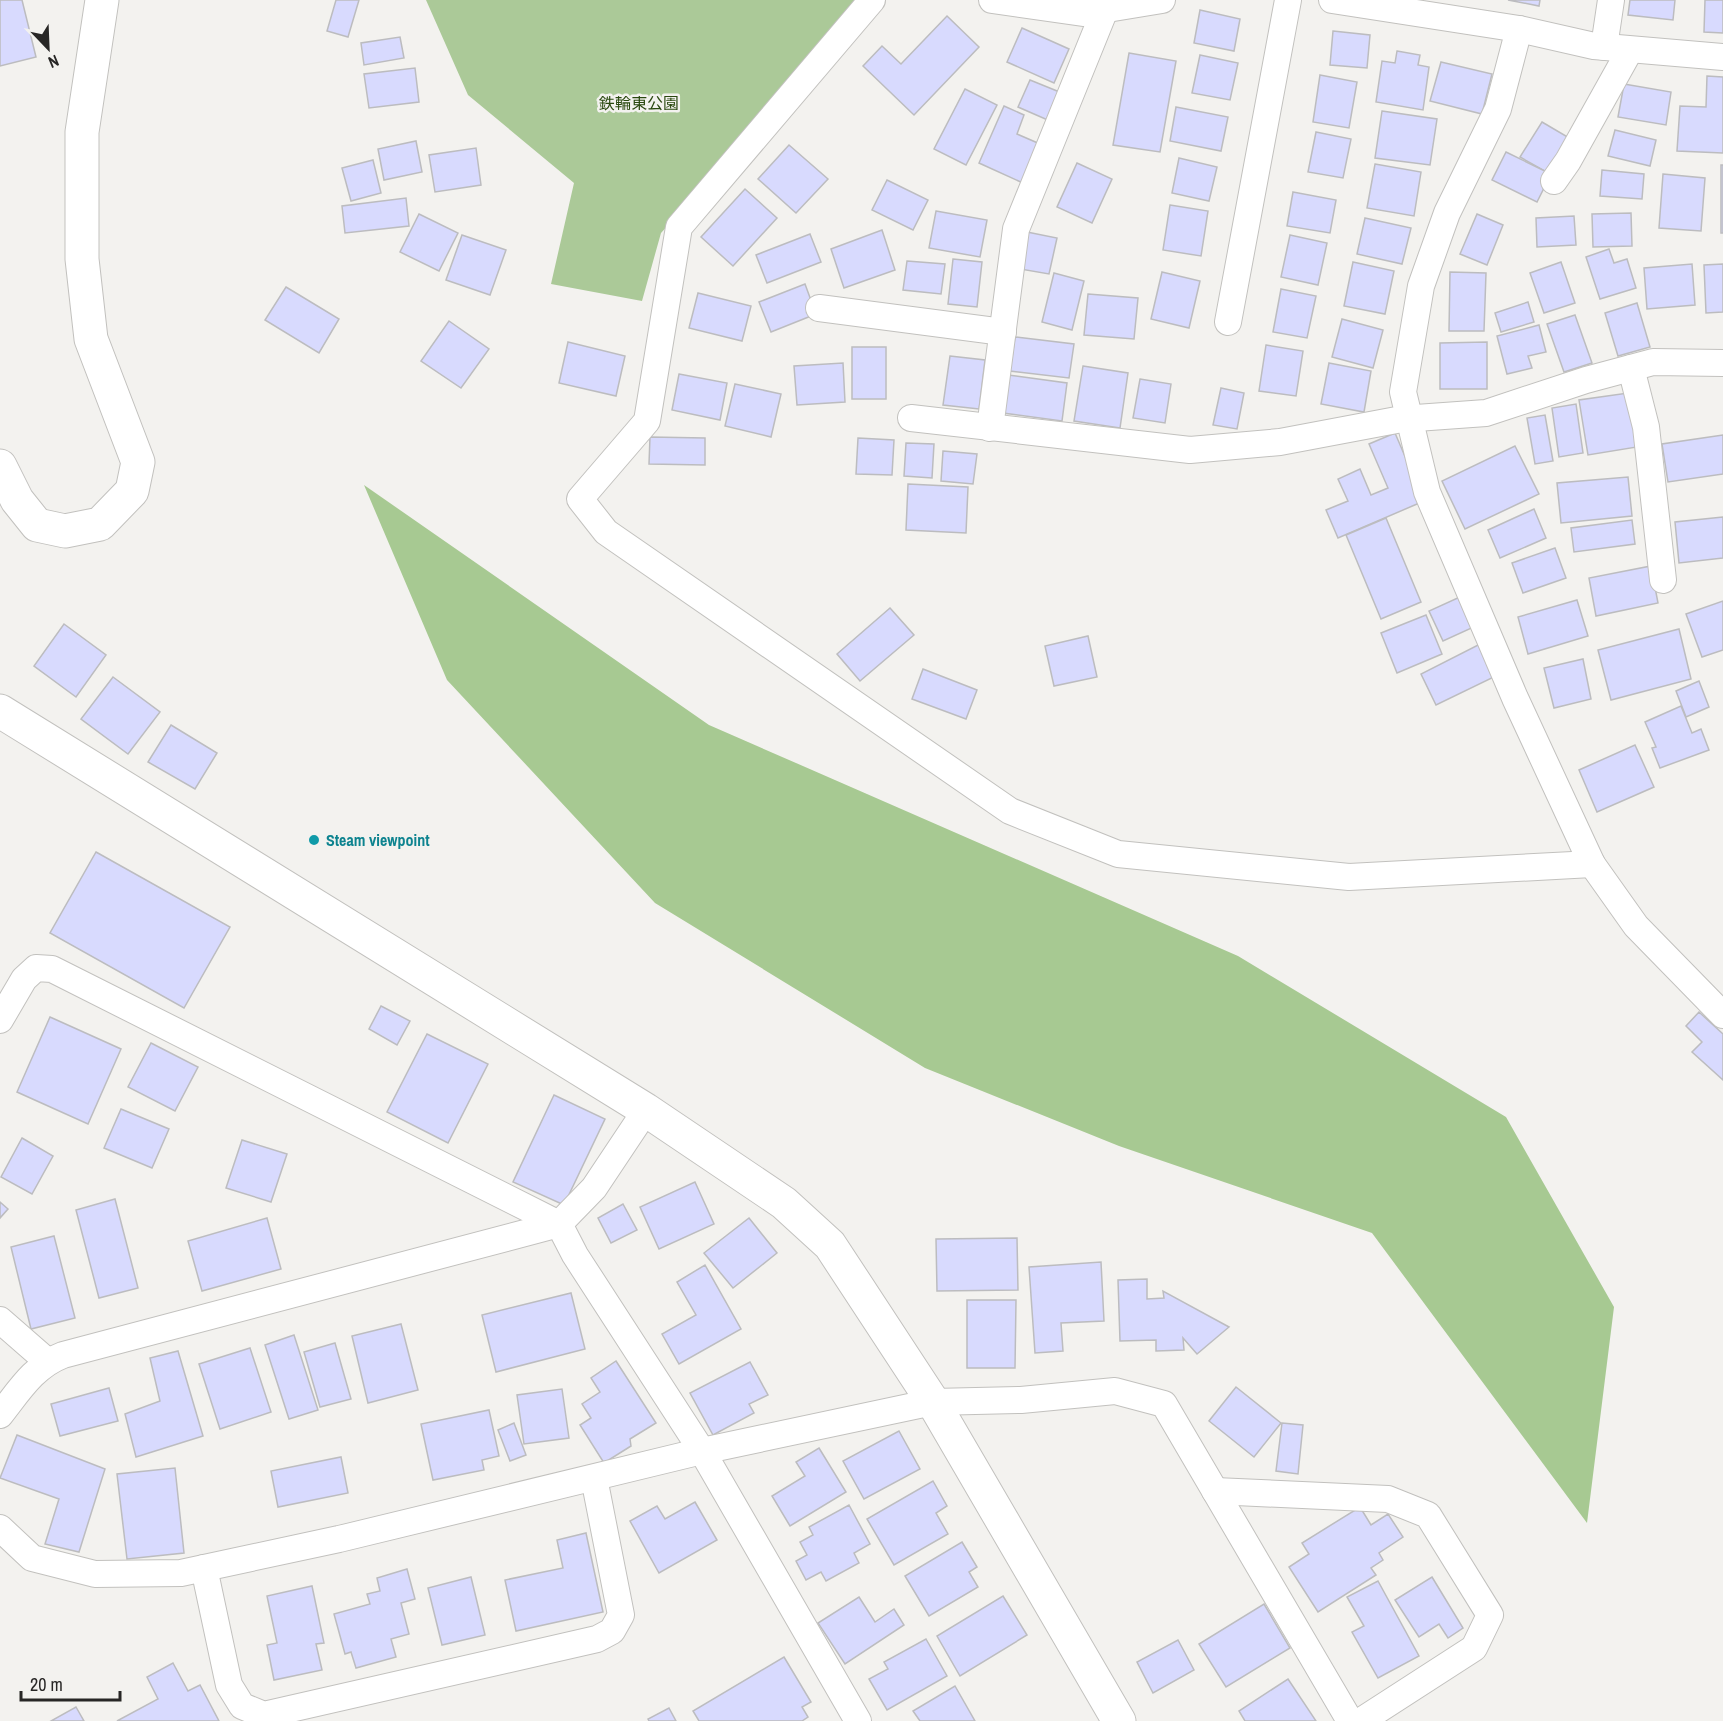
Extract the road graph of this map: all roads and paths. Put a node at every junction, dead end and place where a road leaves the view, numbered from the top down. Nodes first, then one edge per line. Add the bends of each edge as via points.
1 (102, 0) edge
2 (872, 0) edge
3 (992, 0) edge
4 (1162, 0) edge
5 (1288, 0) edge
6 (1332, 0) edge
7 (1611, 0) edge
8 (1401, 5) edge
9 (1090, 8) edge
10 (1520, 29) junction
11 (1605, 47) junction
12 (1630, 50) junction
13 (1723, 57) edge
14 (1554, 181) dead end
15 (819, 308) dead end
16 (1228, 322) dead end
17 (1003, 333) junction
18 (1723, 363) edge
19 (1631, 368) junction
20 (911, 418) dead end
21 (1409, 419) junction
22 (990, 428) junction
23 (0, 466) edge
24 (1663, 580) dead end
25 (0, 711) edge
26 (1592, 864) junction
27 (1, 1014) edge
28 (1723, 1015) edge
29 (646, 1110) junction
30 (559, 1224) junction
31 (0, 1320) edge
32 (47, 1361) junction
33 (933, 1402) junction
34 (0, 1415) edge
35 (702, 1451) junction
36 (594, 1478) junction
37 (1215, 1491) junction
38 (0, 1528) edge
39 (204, 1568) junction
40 (858, 1721) edge
41 (1119, 1721) edge
42 (1350, 1721) edge
43 (1361, 1721) edge

1 - 23 street via 82,132 82,259 91,339 138,462 132,491 100,524 65,531 37,525 17,501
2 - 26 street via 679,227 647,421 580,499 606,532 1010,811 1118,854 1349,877
3 - 9 street
4 - 9 street
5 - 16 street
6 - 8 street
7 - 11 street
8 - 10 street
9 - 17 street via 1016,229
10 - 11 street
10 - 21 street via 1498,109 1447,213 1421,286 1403,392
11 - 12 street
12 - 13 street
12 - 14 street
15 - 17 street
17 - 22 street
18 - 19 street via 1653,362
19 - 21 street via 1486,413
19 - 24 street via 1646,427
20 - 22 street
21 - 22 street via 1280,442 1190,450
21 - 26 street via 1427,492 1515,698
25 - 29 street
26 - 28 street via 1636,926
27 - 30 street via 36,968 52,969
29 - 30 street via 594,1188
29 - 33 street via 784,1203 830,1245
30 - 32 street
30 - 35 street
31 - 32 street
32 - 34 street
33 - 35 street
33 - 37 street via 1021,1400 1115,1391 1164,1404
33 - 41 street
35 - 36 street
35 - 40 street
36 - 39 street
36 - 39 street via 621,1615 612,1631 597,1639 264,1715 242,1706 229,1685
37 - 42 street
37 - 43 street via 1388,1499 1428,1515 1490,1615 1474,1648
38 - 39 street via 32,1557 95,1574 182,1573

